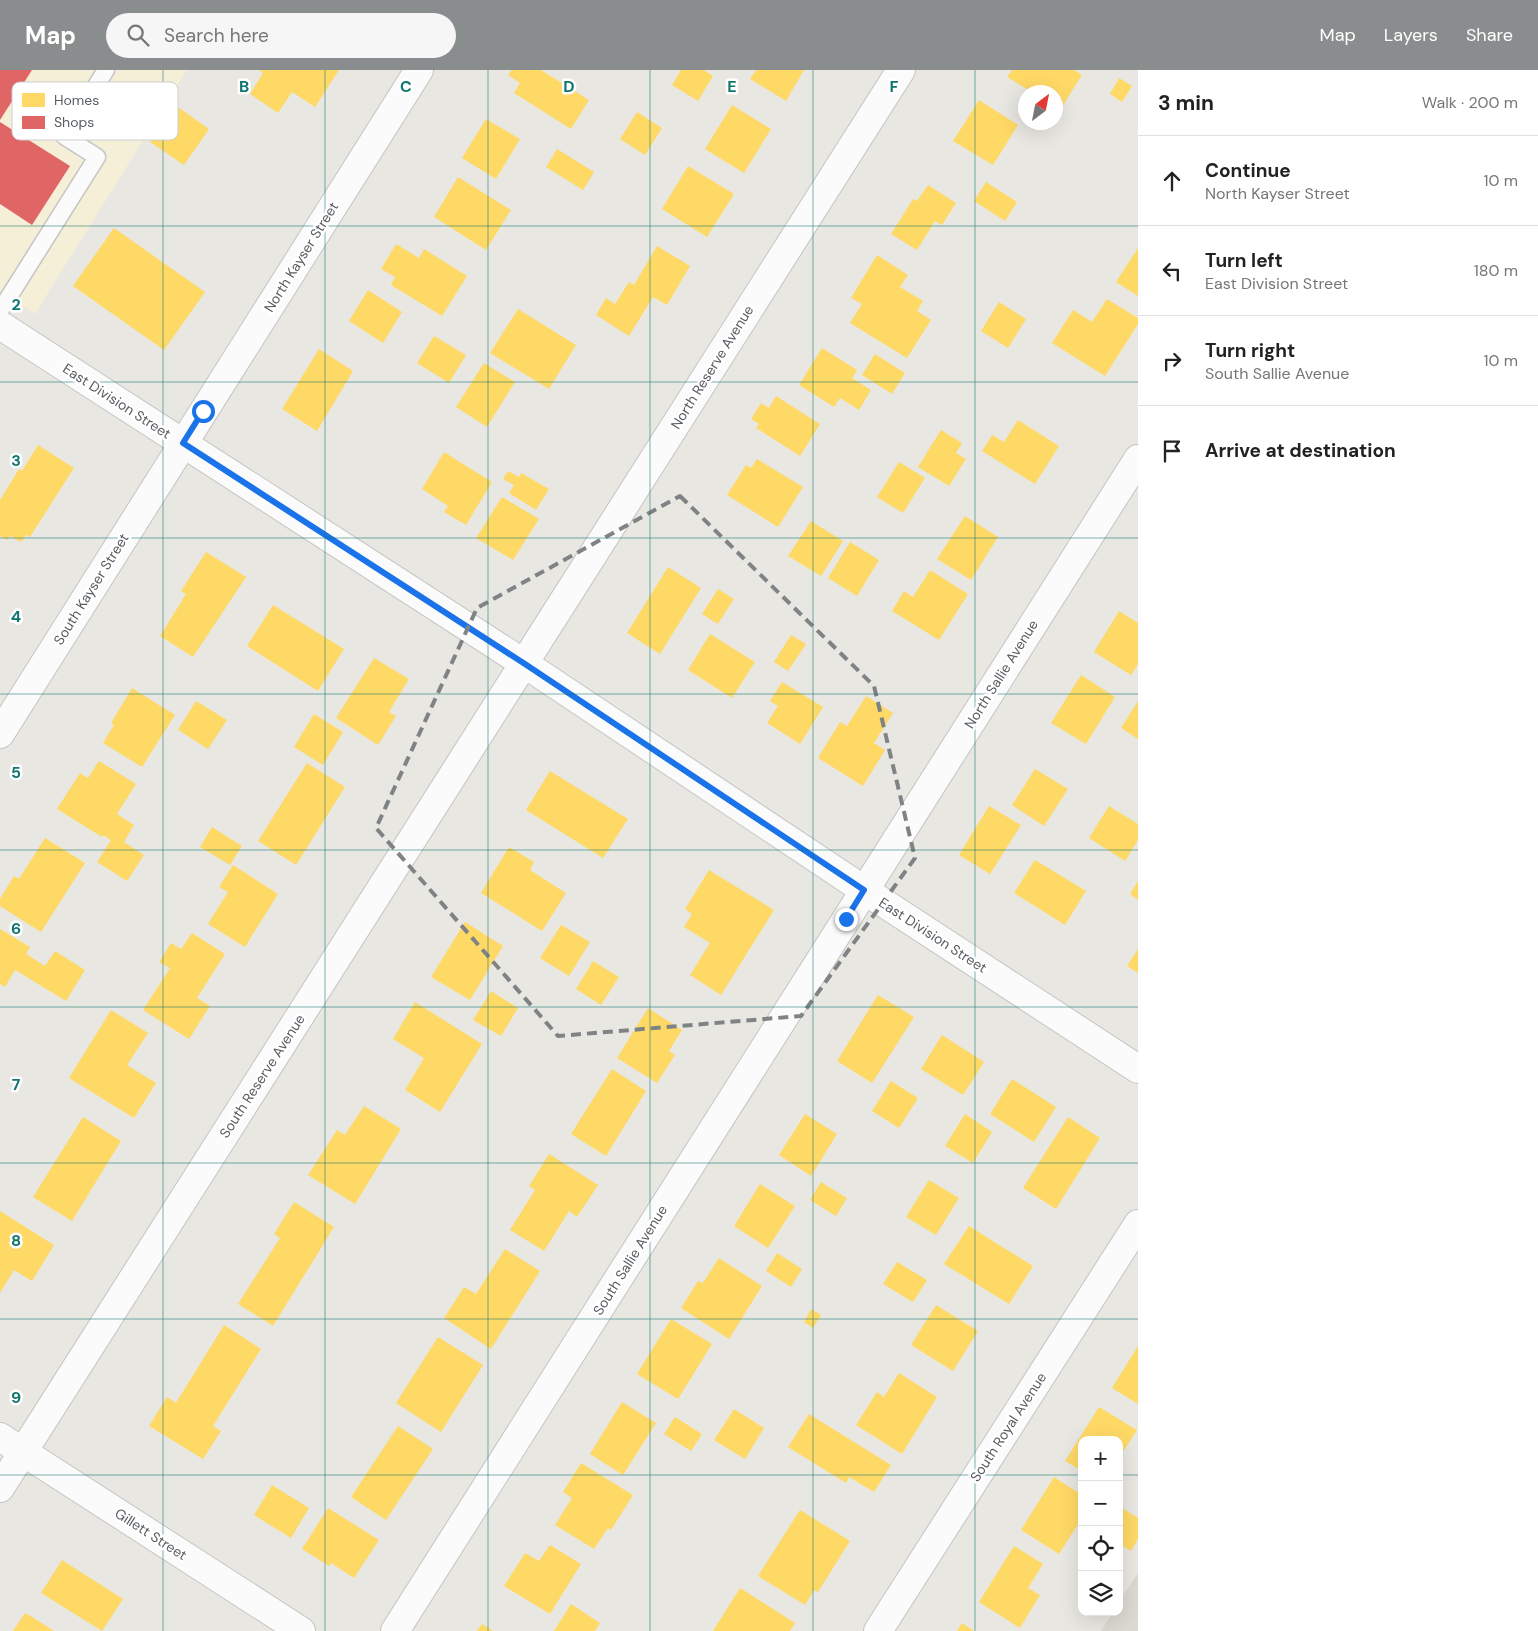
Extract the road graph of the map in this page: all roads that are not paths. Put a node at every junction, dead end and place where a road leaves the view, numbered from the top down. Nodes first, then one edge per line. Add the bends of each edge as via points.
1 (106, 70) edge
2 (420, 70) edge
3 (900, 70) edge
4 (98, 82) edge
5 (70, 140) edge
6 (0, 311) edge
7 (0, 325) edge
8 (183, 443) junction
9 (1138, 459) edge
10 (525, 664) junction
11 (0, 734) edge
12 (864, 890) junction
13 (1138, 1068) edge
14 (1138, 1224) edge
15 (0, 1437) edge
16 (23, 1451) junction
17 (0, 1488) edge
18 (301, 1631) edge
19 (395, 1631) edge
20 (878, 1631) edge

1 - 4 lane
2 - 8 street, North Kayser Street
3 - 10 street, North Reserve Avenue
5 - 6 lane via 97,158
7 - 8 street, East Division Street
8 - 10 street, East Division Street
8 - 11 street, South Kayser Street
9 - 12 street, North Sallie Avenue
10 - 12 street, East Division Street
10 - 16 street, South Reserve Avenue
12 - 13 street, East Division Street
12 - 19 street, South Sallie Avenue
14 - 20 street, South Royal Avenue
15 - 16 street, Gillett Street
16 - 17 street, South Reserve Avenue
16 - 18 street, Gillett Street

